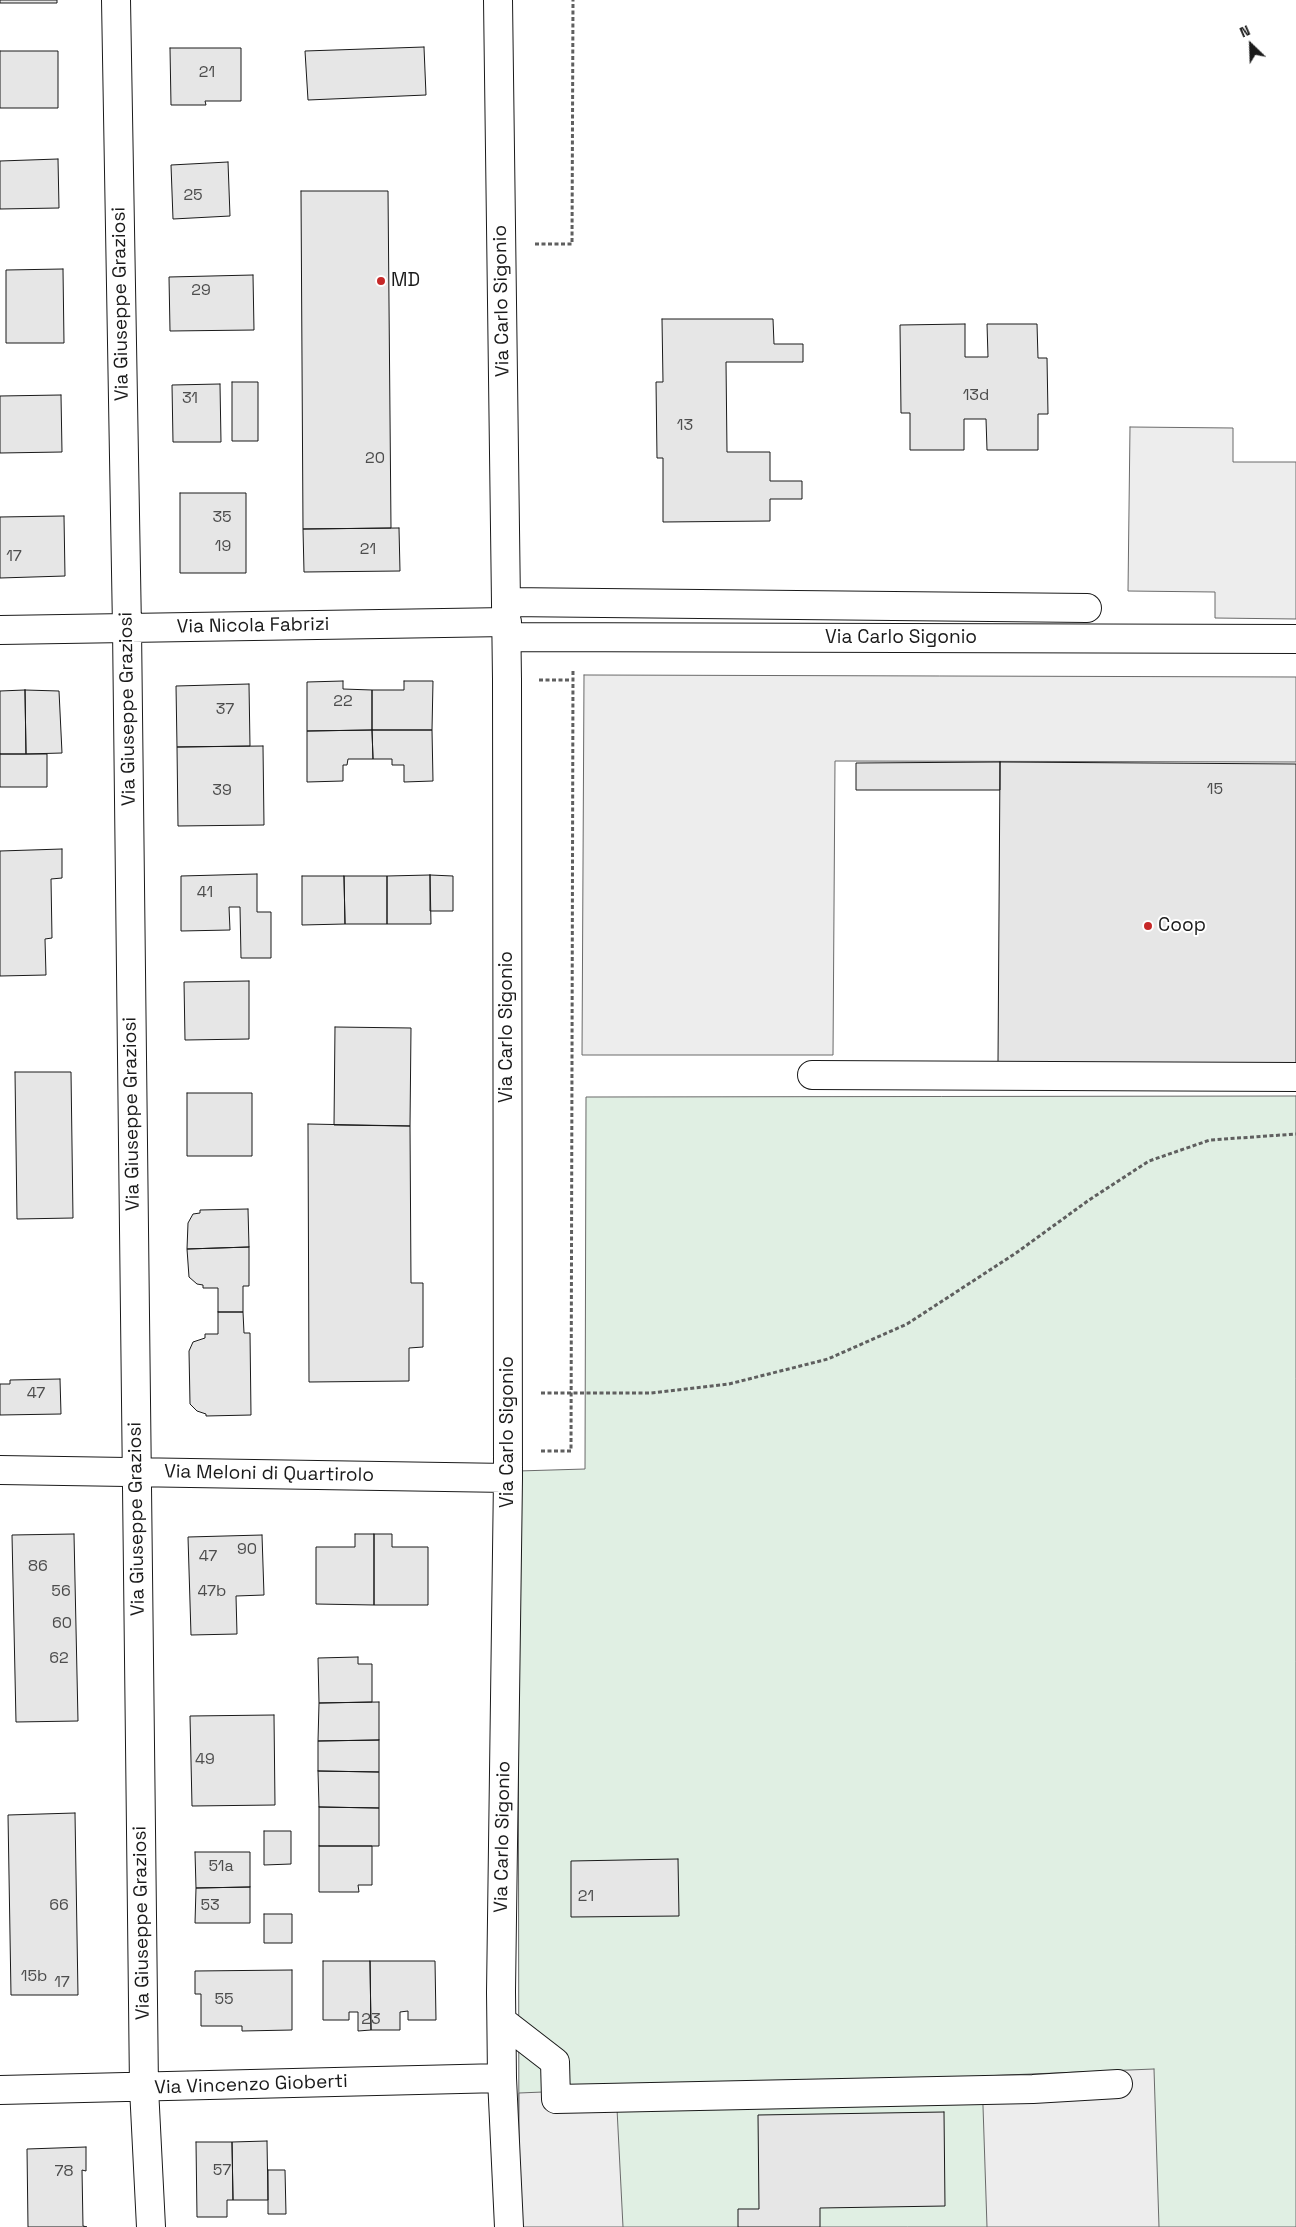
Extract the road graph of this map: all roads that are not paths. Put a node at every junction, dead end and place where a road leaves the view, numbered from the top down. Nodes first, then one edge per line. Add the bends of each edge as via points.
1 (116, 0) edge
2 (498, 0) edge
3 (1087, 608) dead end
4 (507, 620) junction
5 (127, 628) junction
6 (0, 630) edge
7 (1296, 638) edge
8 (812, 1076) dead end
9 (1296, 1077) edge
10 (508, 1464) junction
11 (0, 1470) edge
12 (136, 1472) junction
13 (502, 2021) junction
14 (502, 2078) junction
15 (1118, 2084) dead end
16 (144, 2088) junction
17 (0, 2090) edge
18 (151, 2227) edge
19 (508, 2227) edge

1 - 5 street, Via Giuseppe Graziosi
2 - 4 street, Via Carlo Sigonio
3 - 4 street, Via Carlo Sigonio
4 - 5 street, Via Nicola Fabrizi
4 - 7 street, Via Carlo Sigonio
4 - 10 street, Via Carlo Sigonio
5 - 6 street, Via Nicola Fabrizi
5 - 12 street, Via Giuseppe Graziosi
8 - 9 street
10 - 12 street, Via Meloni di Quartirolo
10 - 13 street, Via Carlo Sigonio
11 - 12 street, Via Meloni di Quartirolo
12 - 16 street, Via Giuseppe Graziosi
13 - 14 street, Via Carlo Sigonio
13 - 15 street via 555,2062 556,2099 1033,2089
14 - 16 street, Via Vincenzo Gioberti
14 - 19 street, Via Carlo Sigonio
16 - 17 street, Via Vincenzo Gioberti
16 - 18 street, Via Giuseppe Graziosi

